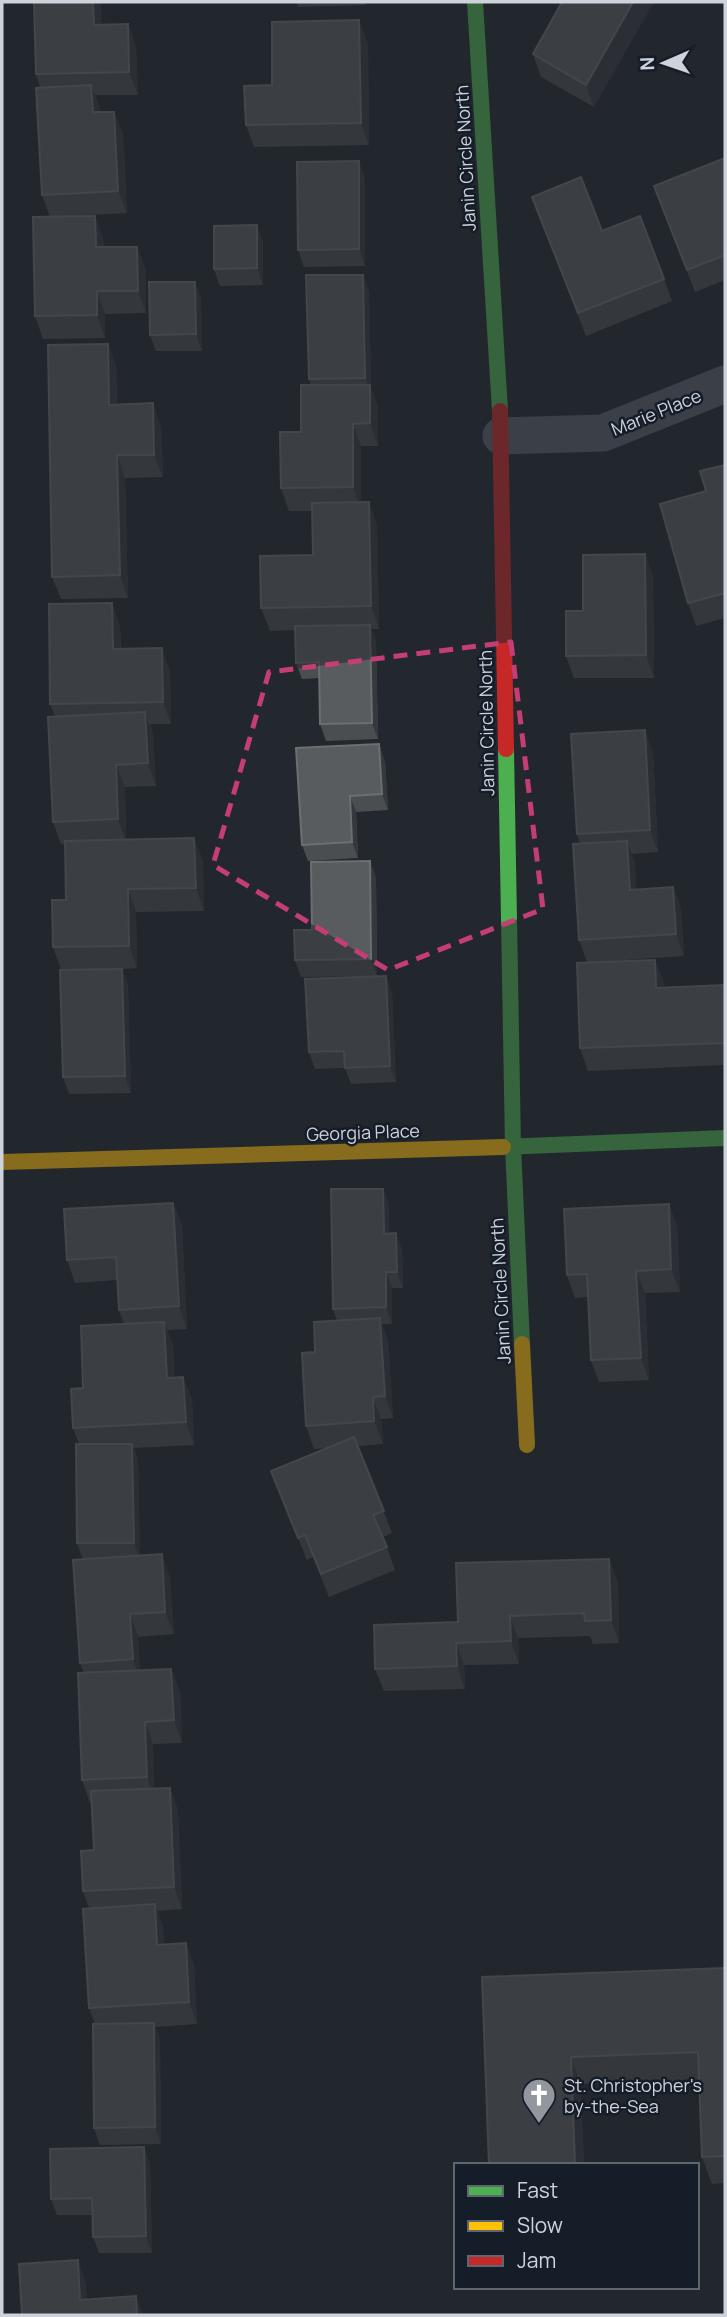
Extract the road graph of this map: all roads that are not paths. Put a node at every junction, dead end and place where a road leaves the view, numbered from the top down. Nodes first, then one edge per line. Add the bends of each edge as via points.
1 (475, 2) edge
2 (725, 384) edge
3 (501, 436) junction
4 (725, 1138) edge
5 (513, 1147) junction
6 (2, 1162) edge
7 (527, 1445) dead end

1 - 3 street, Janin Circle North
2 - 3 street, Marie Place via 603,433
3 - 5 street, Janin Circle North
4 - 5 street, Georgia Place
5 - 6 street, Georgia Place
5 - 7 street, Janin Circle North

